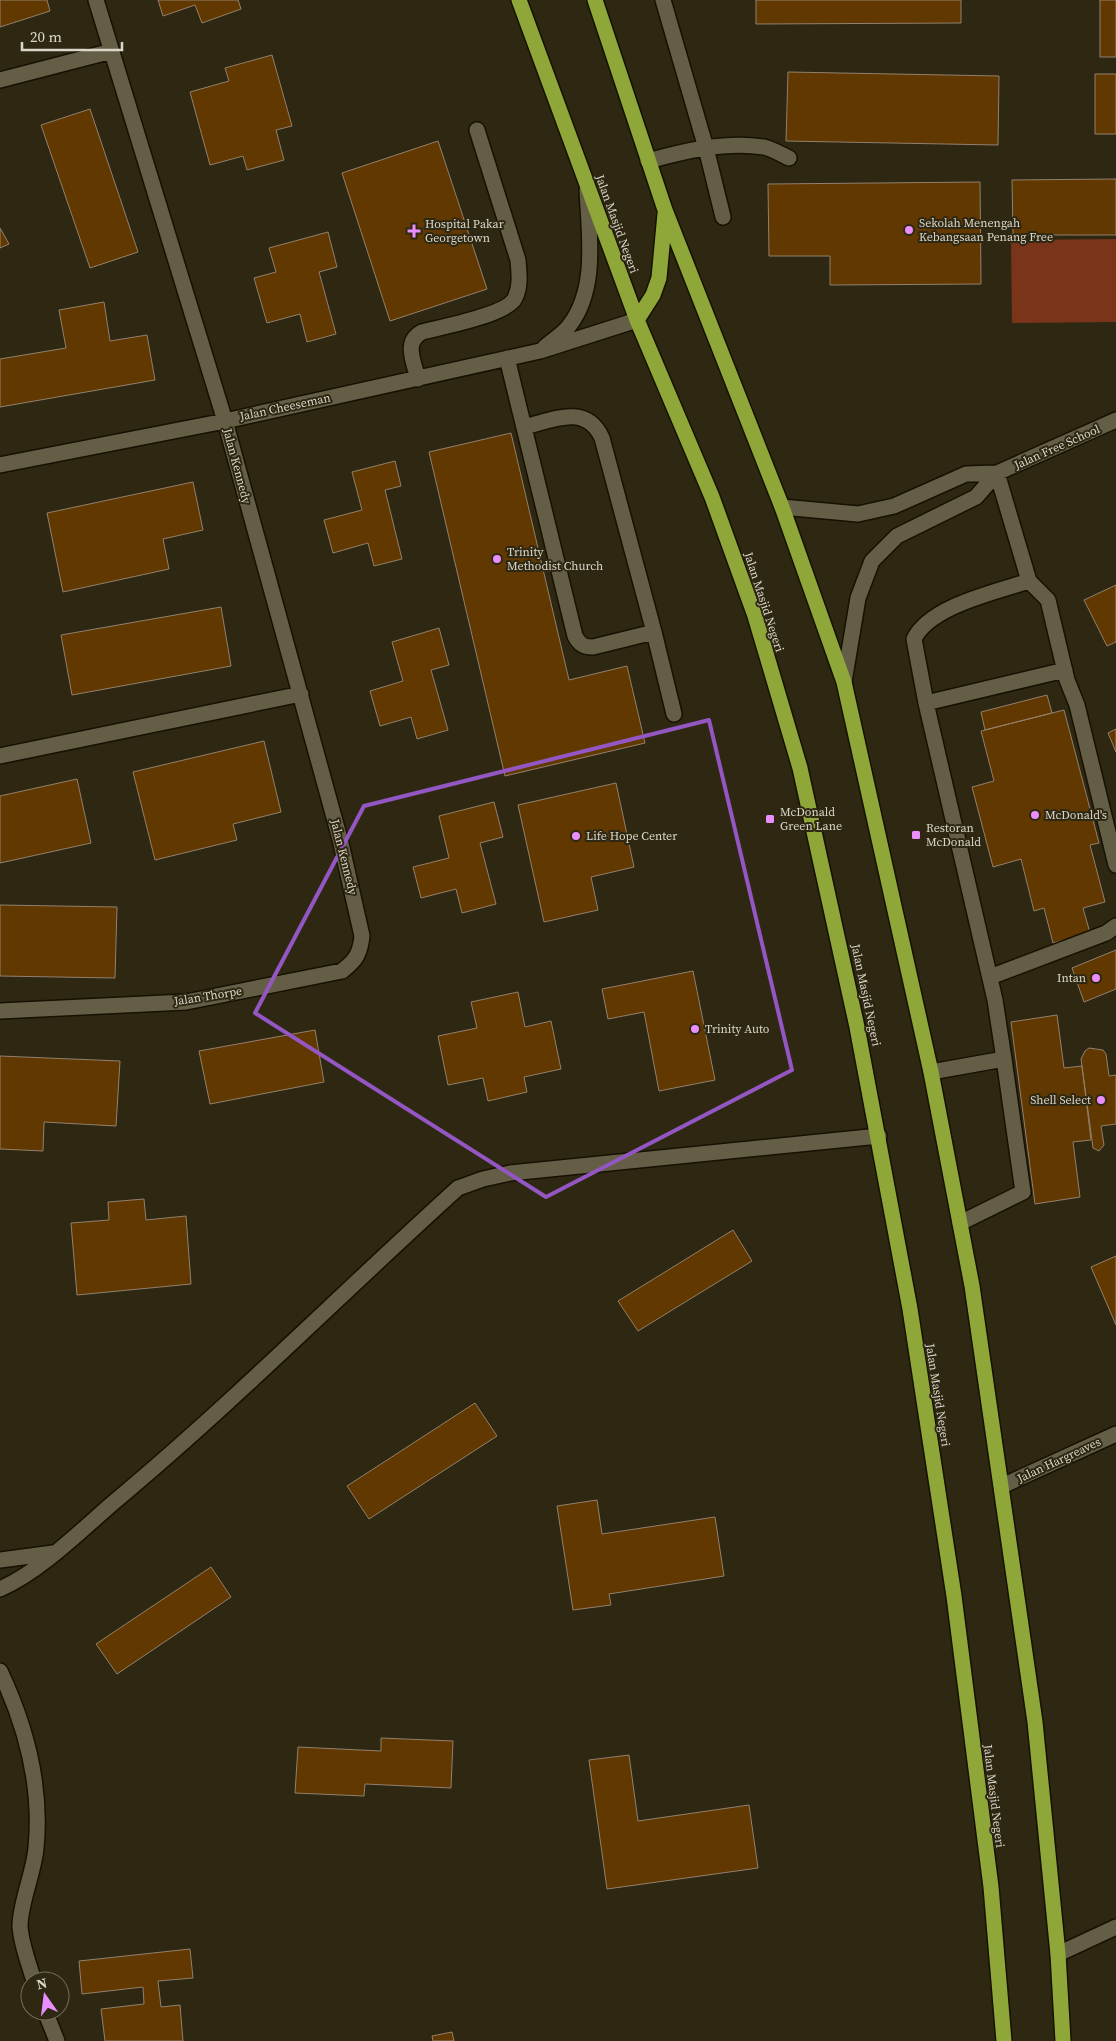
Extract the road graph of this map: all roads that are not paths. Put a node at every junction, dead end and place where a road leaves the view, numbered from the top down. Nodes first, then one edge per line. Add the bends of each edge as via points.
1 (96, 0) edge
2 (519, 0) edge
3 (595, 0) edge
4 (662, 0) edge
5 (112, 51) junction
6 (0, 80) edge
7 (477, 130) dead end
8 (706, 148) junction
9 (789, 158) dead end
10 (648, 161) junction
11 (587, 187) junction
12 (665, 210) junction
13 (723, 217) dead end
14 (637, 320) junction
15 (540, 351) junction
16 (507, 358) junction
17 (418, 378) junction
18 (225, 420) junction
19 (1116, 420) edge
20 (524, 427) junction
21 (0, 465) edge
22 (997, 473) junction
23 (782, 507) junction
24 (1029, 581) junction
25 (654, 632) junction
26 (1064, 670) junction
27 (844, 682) junction
28 (300, 694) junction
29 (926, 703) junction
30 (674, 714) dead end
31 (0, 756) edge
32 (1116, 864) edge
33 (1116, 926) edge
34 (362, 936) joint
35 (990, 977) junction
36 (0, 1011) edge
37 (1004, 1059) junction
38 (931, 1072) junction
39 (879, 1136) junction
40 (960, 1223) junction
41 (1116, 1434) edge
42 (1002, 1486) junction
43 (54, 1552) junction
44 (0, 1560) edge
45 (0, 1589) edge
46 (0, 1671) edge
47 (1116, 1927) edge
48 (1058, 1954) junction
49 (32, 1971) edge
50 (49, 2021) edge
51 (57, 2041) edge
52 (1004, 2041) edge
53 (1063, 2041) edge

1 - 5 street, Jalan Kennedy
2 - 11 highway, Jalan Masjid Negeri
3 - 10 highway
4 - 8 street
5 - 6 street
5 - 18 street, Jalan Kennedy
7 - 17 street via 518,260 520,282 514,300 495,313 415,336 411,350
8 - 9 street via 730,145 765,147
8 - 10 street
8 - 13 street
10 - 12 highway
11 - 14 highway, Jalan Masjid Negeri
11 - 15 street, Jalan Cheeseman via 588,281 569,326
12 - 14 highway via 659,278 653,296
12 - 23 highway
14 - 15 street, Jalan Cheeseman
14 - 39 highway, Jalan Masjid Negeri via 712,497 755,616 800,768
15 - 16 street, Jalan Cheeseman
16 - 17 street, Jalan Cheeseman
16 - 20 street
17 - 18 street, Jalan Cheeseman
18 - 21 street, Jalan Cheeseman
18 - 28 street, Jalan Kennedy
19 - 22 street, Jalan Free School
20 - 25 street via 578,416 598,428
20 - 25 street via 579,643 594,647
22 - 23 street, Jalan Free School via 966,474 894,506 858,514
22 - 24 street
22 - 27 street, Jalan Free School via 976,497 897,536 872,562 858,598
23 - 27 highway
24 - 26 street via 1048,600
24 - 29 street via 950,609 919,629 914,639
25 - 30 street
26 - 29 street
26 - 32 street via 1077,705
27 - 38 highway
28 - 31 street
28 - 34 street, Jalan Kennedy
29 - 35 street
33 - 35 street via 1106,934
34 - 36 street, Jalan Thorpe via 361,952 342,971 186,1002
35 - 37 street
37 - 38 street
37 - 40 street via 1023,1192
38 - 40 highway
39 - 43 street via 510,1173 458,1188 177,1449
39 - 52 highway, Jalan Masjid Negeri via 910,1308 954,1596 991,1887
40 - 42 highway
41 - 42 street, Jalan Hargreaves
42 - 48 highway via 1035,1722
43 - 44 street
43 - 45 street via 12,1584
46 - 49 street via 28,1745 38,1804 36,1849 20,1925
47 - 48 street
48 - 53 highway
50 - 51 street

